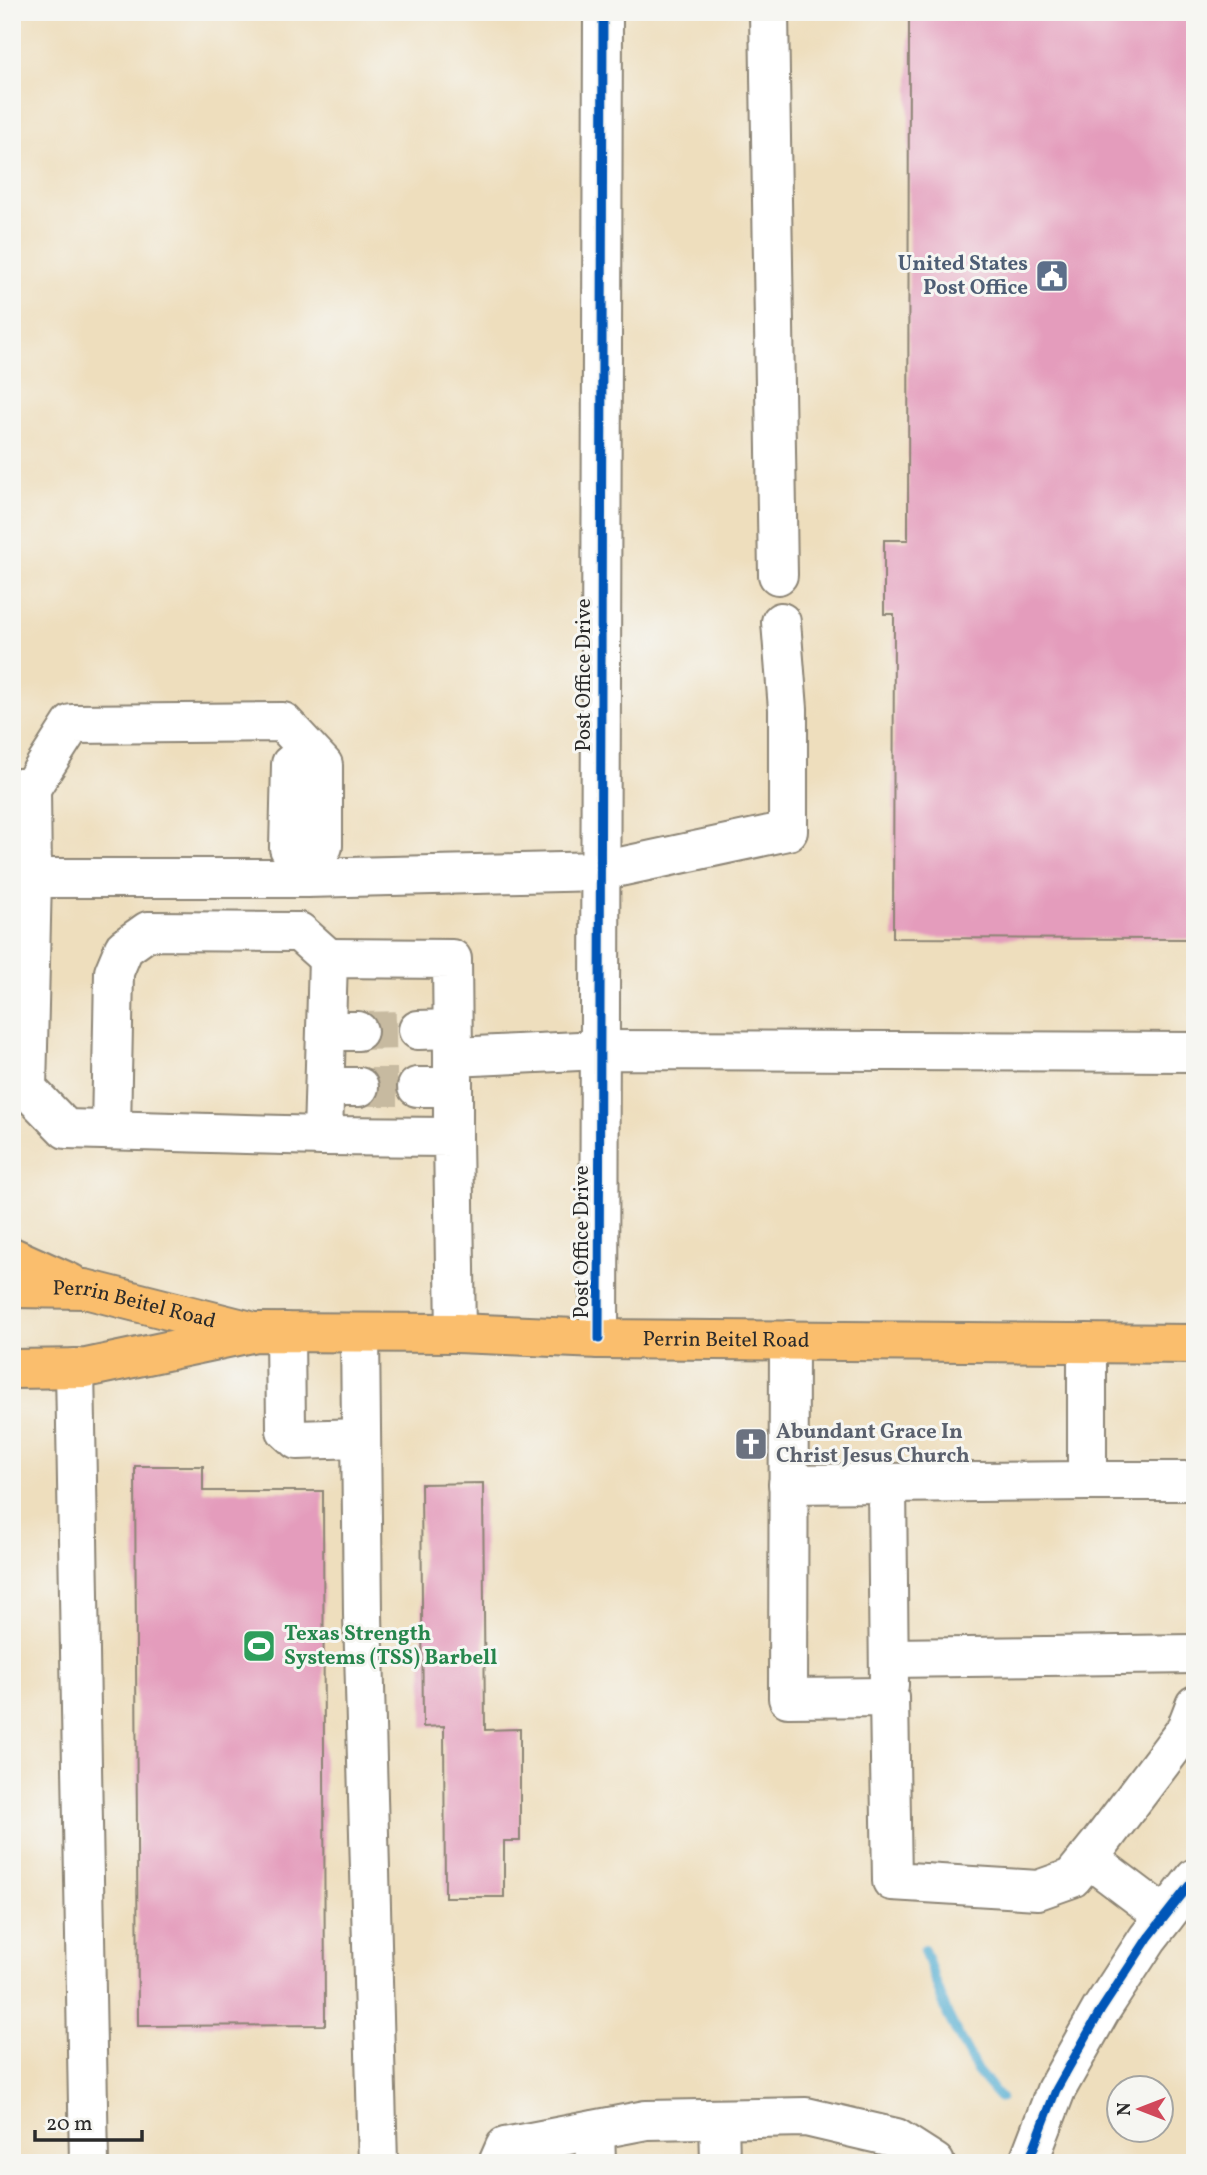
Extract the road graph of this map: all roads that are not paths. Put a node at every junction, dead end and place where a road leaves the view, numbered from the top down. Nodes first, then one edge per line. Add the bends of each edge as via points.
1 (603, 12) edge
2 (769, 12) edge
3 (778, 575) dead end
4 (781, 622) dead end
5 (22, 788) edge
6 (306, 869) junction
7 (601, 871) junction
8 (32, 878) junction
9 (328, 958) junction
10 (600, 1050) junction
11 (1195, 1052) edge
12 (439, 1058) junction
13 (111, 1130) junction
14 (323, 1136) junction
15 (453, 1137) junction
16 (12, 1257) edge
17 (12, 1288) edge
18 (85, 1289) junction
19 (270, 1332) junction
20 (456, 1333) junction
21 (360, 1334) junction
22 (599, 1339) junction
23 (789, 1340) junction
24 (1087, 1343) junction
25 (1195, 1344) edge
26 (75, 1368) junction
27 (16, 1371) edge
28 (360, 1438) junction
29 (1087, 1480) junction
30 (1195, 1481) edge
31 (887, 1482) junction
32 (788, 1484) junction
33 (1195, 1654) edge
34 (889, 1658) junction
35 (889, 1698) junction
36 (1195, 1705) edge
37 (1088, 1858) junction
38 (1195, 1878) edge
39 (1165, 1916) junction
40 (719, 2119) junction
41 (596, 2146) edge
42 (89, 2163) edge
43 (378, 2163) edge
44 (498, 2163) edge
45 (720, 2163) edge
46 (935, 2163) edge
47 (1028, 2163) edge

1 - 7 street, Post Office Drive
2 - 3 street
4 - 7 street via 788,709 788,831
5 - 6 street via 72,724 284,722 309,752 291,764 289,848
5 - 8 street
6 - 7 street
6 - 8 street
7 - 10 street, Post Office Drive
8 - 13 street via 27,1089 66,1129
9 - 12 street via 452,959
9 - 13 street via 299,932 148,931 124,948 114,972
9 - 14 street via 342,1031 342,1087
10 - 11 street
10 - 12 street
10 - 22 street, Post Office Drive
12 - 15 street
13 - 14 street
14 - 15 street
15 - 20 street
16 - 18 main road
17 - 18 main road, Perrin Beitel Road
18 - 19 main road, Perrin Beitel Road
19 - 21 main road, Perrin Beitel Road
19 - 26 main road, Perrin Beitel Road
19 - 28 street via 286,1430 297,1440
20 - 21 main road, Perrin Beitel Road
20 - 22 main road, Perrin Beitel Road
21 - 28 street
22 - 23 main road, Perrin Beitel Road
23 - 24 main road, Perrin Beitel Road
23 - 32 street
24 - 25 main road, Perrin Beitel Road
24 - 29 street
26 - 27 main road, Perrin Beitel Road
26 - 42 street
28 - 43 street
29 - 30 street
29 - 31 street
31 - 32 street
31 - 34 street
32 - 35 street via 788,1699
33 - 34 street
34 - 35 street
35 - 37 street via 892,1881 1038,1890 1072,1878
36 - 37 street via 1185,1731
37 - 39 street
38 - 39 street
39 - 47 street via 1101,2010 1056,2090
40 - 41 street via 646,2120
40 - 45 street
40 - 46 street via 806,2117 896,2138
41 - 44 street via 505,2147

